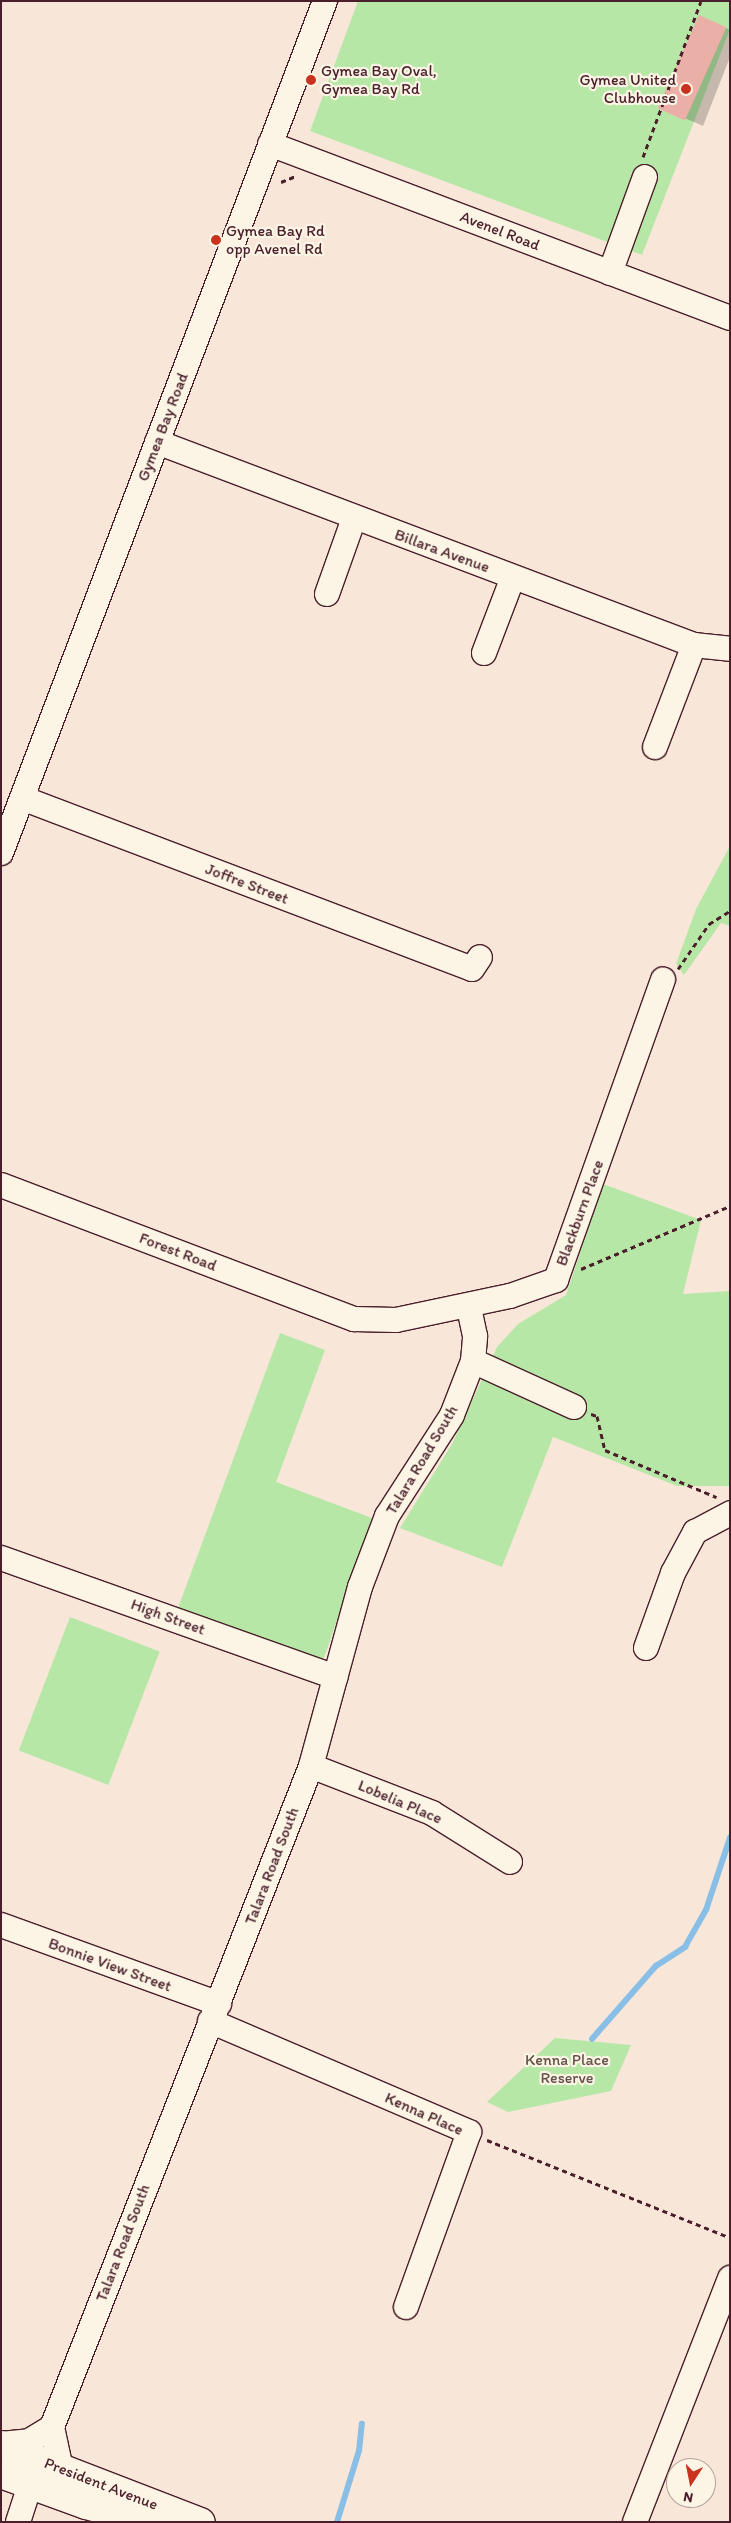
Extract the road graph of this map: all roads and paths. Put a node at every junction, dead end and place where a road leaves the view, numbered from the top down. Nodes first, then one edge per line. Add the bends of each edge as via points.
1 (325, 1) edge
2 (701, 1) edge
3 (270, 144) junction
4 (645, 177) joint
5 (304, 178) dead end
6 (281, 182) dead end
7 (610, 273) junction
8 (730, 318) edge
9 (157, 442) junction
10 (354, 518) junction
11 (513, 577) junction
12 (326, 594) dead end
13 (694, 645) junction
14 (730, 648) edge
15 (484, 653) dead end
16 (655, 747) dead end
17 (22, 798) junction
18 (1, 853) edge
19 (730, 911) edge
20 (479, 970) dead end
21 (664, 980) joint
22 (1, 1185) edge
23 (730, 1206) edge
24 (556, 1280) junction
25 (469, 1307) junction
26 (354, 1319) joint
27 (473, 1361) junction
28 (574, 1407) joint
29 (726, 1507) edge
30 (1, 1558) edge
31 (646, 1648) dead end
32 (335, 1676) junction
33 (311, 1766) junction
34 (510, 1862) dead end
35 (1, 1926) edge
36 (214, 2013) junction
37 (469, 2132) junction
38 (728, 2237) dead end
39 (730, 2278) edge
40 (406, 2307) dead end
41 (52, 2427) junction
42 (1, 2445) edge
43 (1, 2457) edge
44 (61, 2469) junction
45 (1, 2474) edge
46 (30, 2486) junction
47 (18, 2522) edge
48 (150, 2522) edge
49 (201, 2522) edge
50 (635, 2522) edge

1 - 3 street, Gymea Bay Road
2 - 4 path via 642,155
3 - 7 street, Avenel Road
3 - 9 street, Gymea Bay Road
4 - 7 street
5 - 6 path via 297,176
7 - 8 street, Avenel Road
9 - 10 street, Billara Avenue
9 - 17 street, Gymea Bay Road
10 - 11 street, Billara Avenue
10 - 12 street
11 - 13 street, Billara Avenue
11 - 15 street
13 - 14 street, Billara Avenue
13 - 16 street
17 - 18 street, Gymea Bay Road
17 - 20 street, Joffre Street
19 - 21 path via 709,924 683,965
21 - 24 street, Blackburn Place
22 - 26 street, Forest Road
23 - 24 path
24 - 25 street, Blackburn Place
25 - 26 street, Blackburn Place via 396,1320
25 - 27 street, Talara Road South via 475,1336
27 - 28 street
27 - 32 street, Talara Road South via 452,1415 387,1516 360,1588
28 - 29 path via 597,1416 605,1450
29 - 31 street via 695,1532 673,1573
30 - 32 street, High Street
32 - 33 street, Talara Road South
33 - 34 street, Lobelia Place via 432,1813
33 - 36 street, Talara Road South
35 - 36 street, Bonnie View Street
36 - 37 street, Kenna Place
36 - 41 street, Talara Road South
37 - 38 path
37 - 40 street, Kenna Place
39 - 50 street
41 - 42 street via 29,2441
41 - 44 street
42 - 44 main road, President Avenue
43 - 46 main road via 26,2469
44 - 49 main road, President Avenue
45 - 46 main road, President Avenue
46 - 47 street
46 - 48 main road, President Avenue

